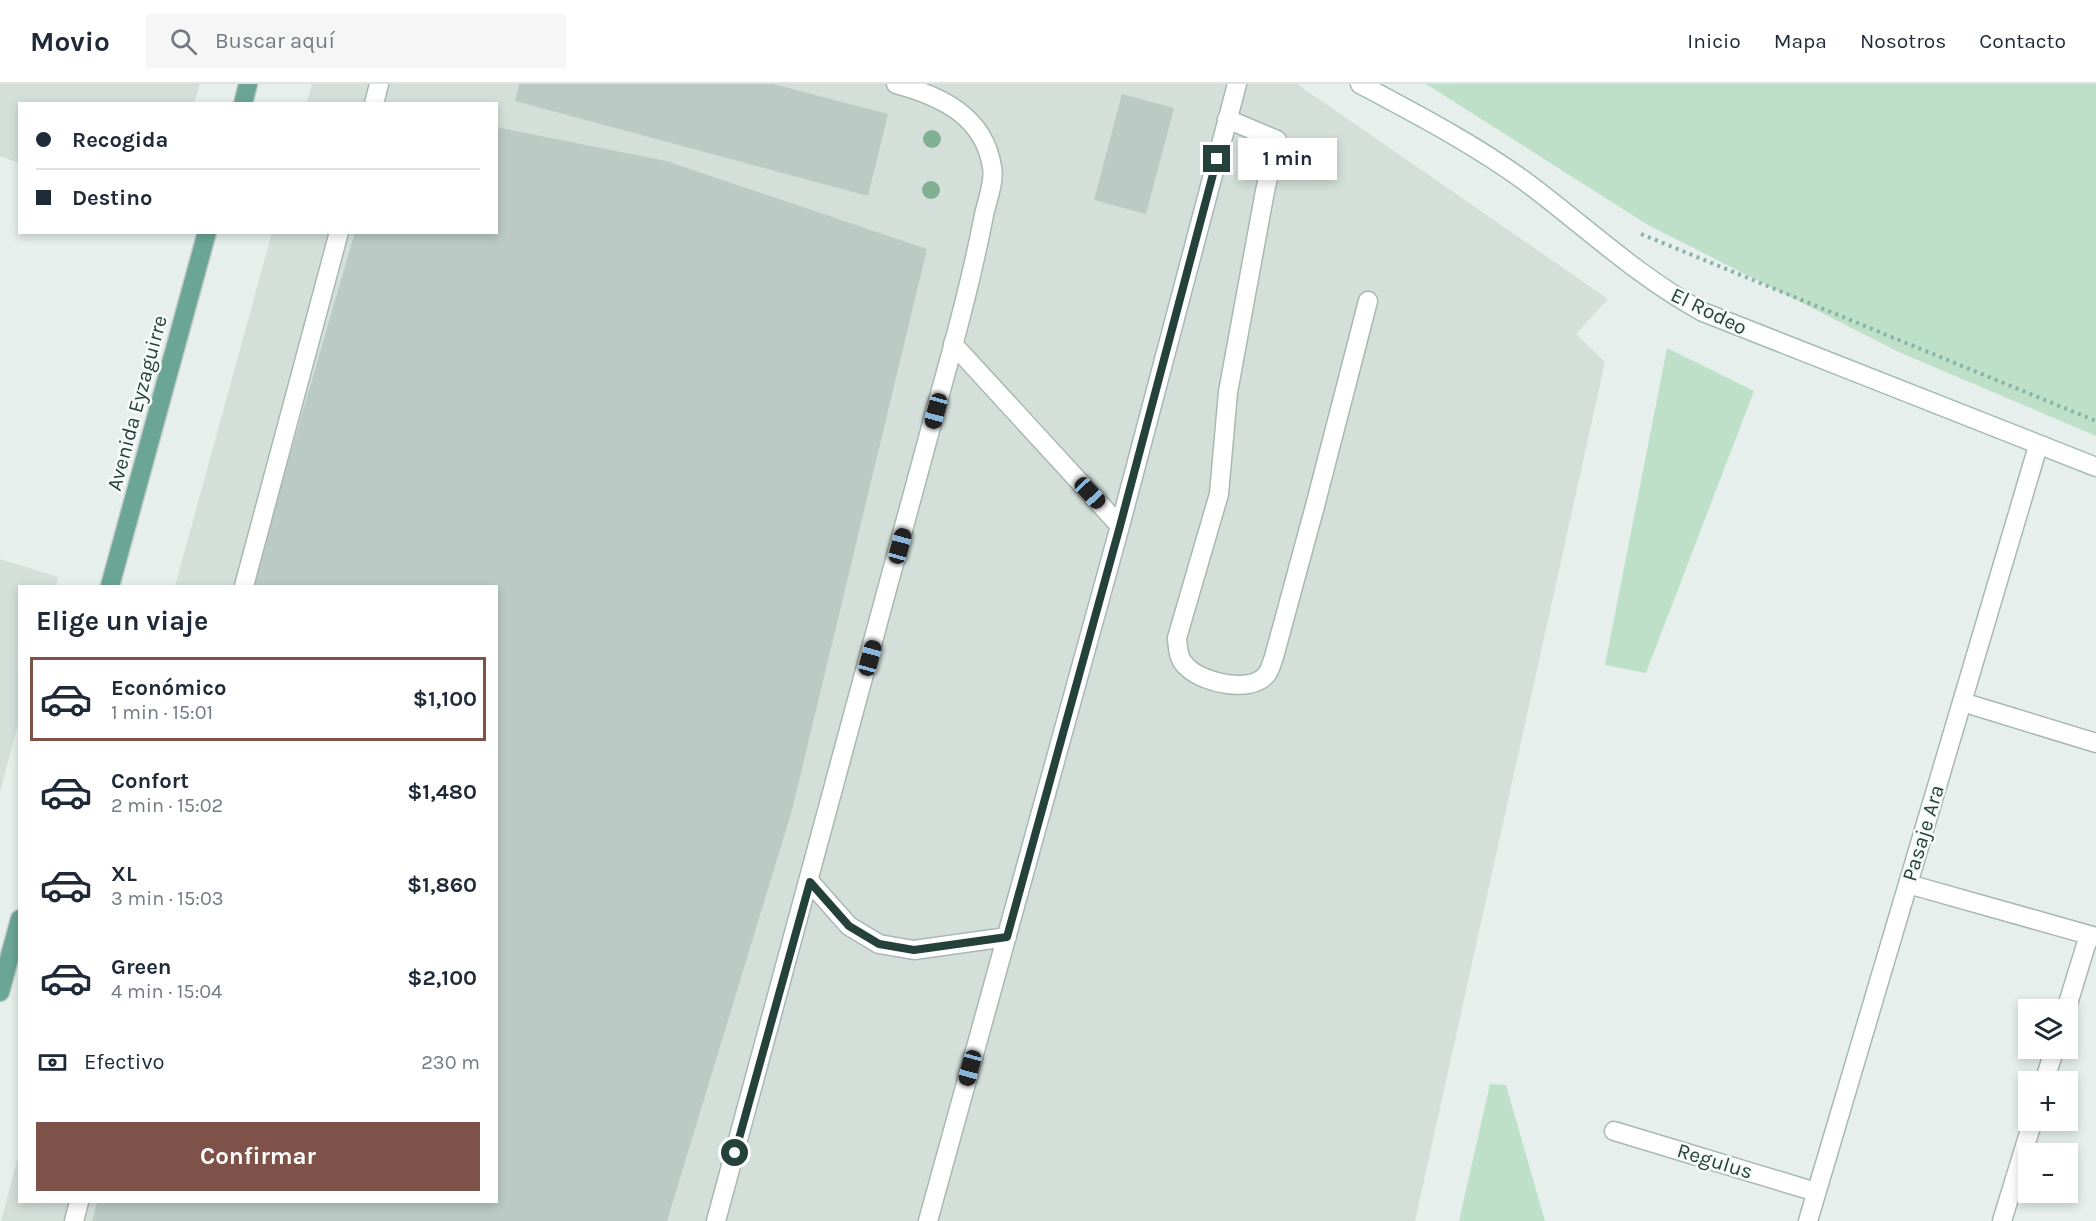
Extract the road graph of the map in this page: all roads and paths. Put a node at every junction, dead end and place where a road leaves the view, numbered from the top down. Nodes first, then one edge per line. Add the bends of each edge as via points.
1 (248, 84) edge
2 (379, 84) edge
3 (896, 84) edge
4 (1237, 84) edge
5 (1360, 84) edge
6 (244, 102) edge
7 (374, 102) edge
8 (1227, 119) junction
9 (206, 234) edge
10 (338, 234) edge
11 (1600, 241) junction
12 (1368, 301) dead end
13 (954, 344) junction
14 (2096, 421) edge
15 (2038, 446) junction
16 (2096, 467) edge
17 (1120, 526) junction
18 (110, 585) edge
19 (244, 585) edge
20 (1962, 702) junction
21 (2096, 743) edge
22 (810, 882) junction
23 (1908, 884) junction
24 (18, 927) edge
25 (2092, 936) edge
26 (1007, 937) junction
27 (0, 992) edge
28 (2070, 999) edge
29 (1614, 1131) dead end
30 (2029, 1131) edge
31 (1816, 1191) junction
32 (79, 1203) edge
33 (74, 1221) edge
34 (716, 1221) edge
35 (928, 1221) edge
36 (1808, 1221) edge
37 (2002, 1221) edge

1 - 6 main road
2 - 7 street
3 - 13 street via 945,101 962,114 987,149 993,170
4 - 8 street
5 - 11 street, El Rodeo via 1484,154
8 - 12 street via 1277,140 1228,392 1219,494 1177,638 1179,656 1188,668 1206,678 1252,685 1267,674 1316,507
8 - 17 street
9 - 18 main road, Avenida Eyzaguirre
10 - 19 street
11 - 14 path via 1636,232
11 - 15 street, El Rodeo via 1649,280 1703,312
13 - 17 street
13 - 22 street
15 - 16 street, El Rodeo
15 - 20 street, Pasaje Ara
17 - 26 street
20 - 21 street
20 - 23 street, Pasaje Ara
22 - 26 street via 849,926 879,944 914,950
22 - 34 street
23 - 25 street
23 - 31 street, Pasaje Ara
24 - 27 main road
25 - 28 street
26 - 35 street
29 - 31 street, Regulus
30 - 37 street
31 - 36 street, Pasaje Ara
32 - 33 street

